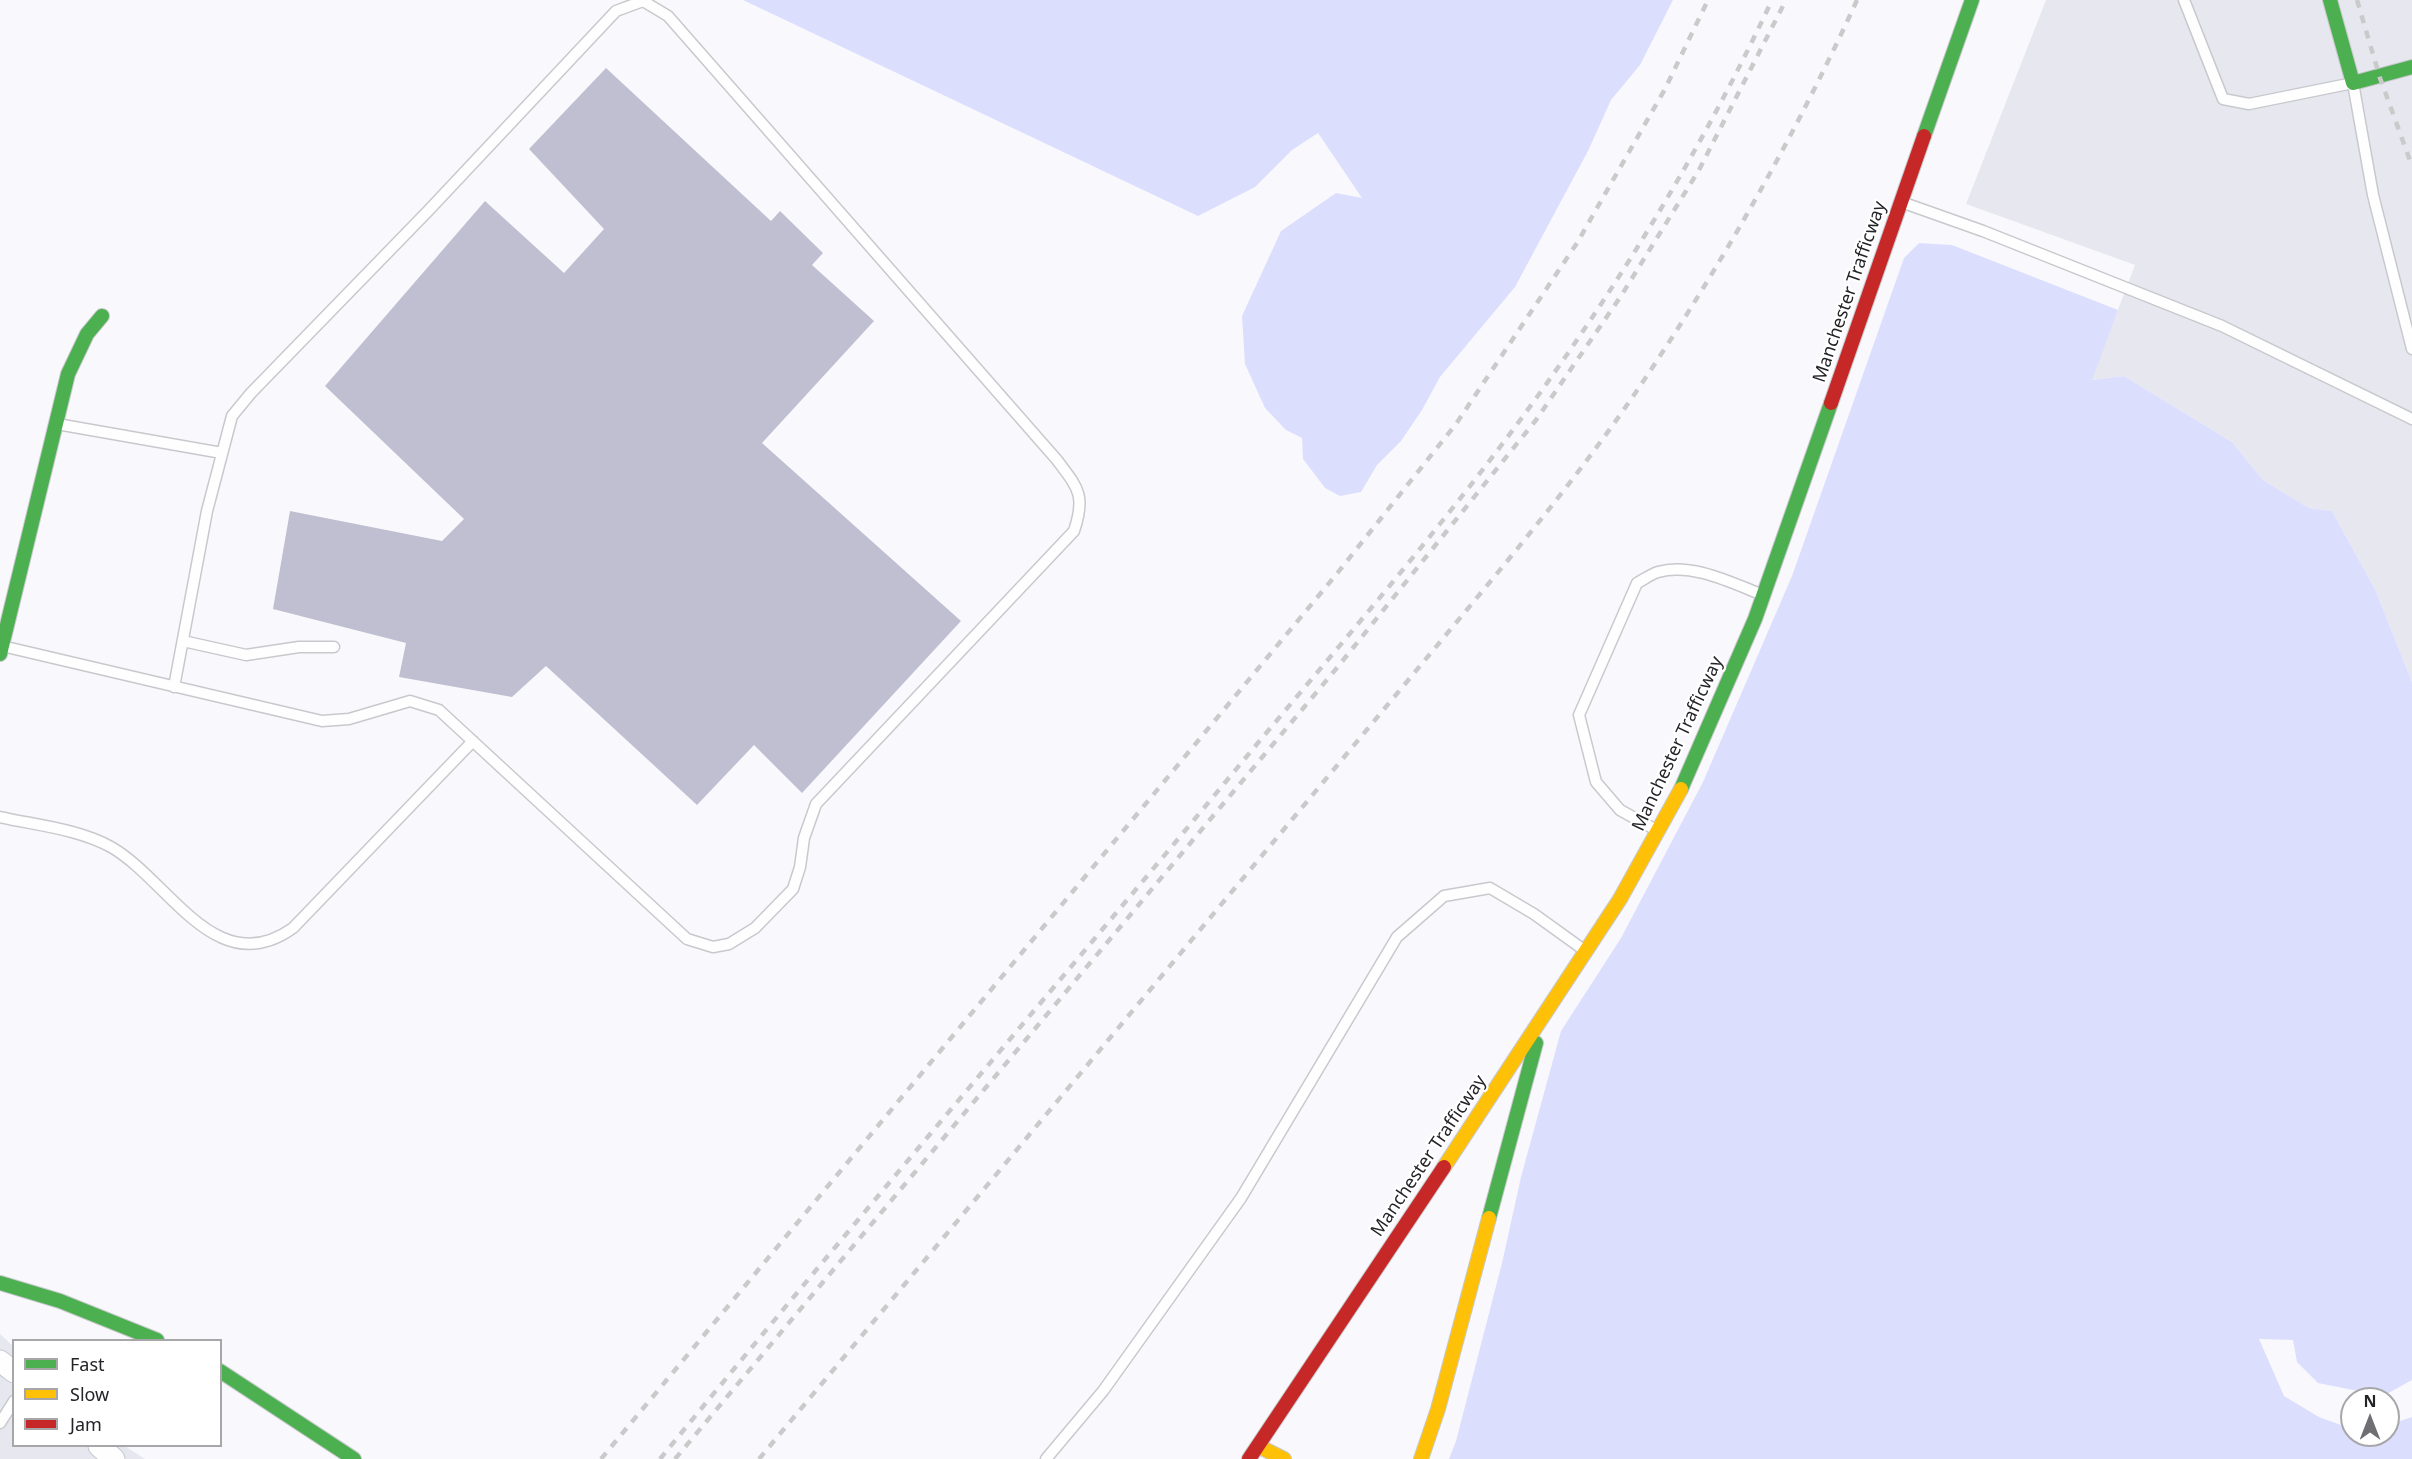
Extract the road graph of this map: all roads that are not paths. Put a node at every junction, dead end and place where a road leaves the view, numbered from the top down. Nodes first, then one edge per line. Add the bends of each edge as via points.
1 (1972, 0) edge
2 (2184, 0) edge
3 (2330, 0) edge
4 (2412, 67) edge
5 (2353, 82) junction
6 (1900, 202) junction
7 (102, 316) dead end
8 (2412, 349) edge
9 (2412, 419) edge
10 (56, 424) junction
11 (222, 453) junction
12 (1763, 595) junction
13 (183, 641) junction
14 (334, 647) dead end
15 (1, 650) edge
16 (174, 687) junction
17 (473, 741) junction
18 (0, 817) edge
19 (1658, 832) junction
20 (1586, 952) junction
21 (1542, 1020) junction
22 (0, 1283) edge
23 (153, 1339) edge
24 (0, 1361) edge
25 (12, 1370) edge
26 (222, 1372) edge
27 (12, 1404) edge
28 (0, 1423) edge
29 (1258, 1446) junction
30 (100, 1447) edge
31 (114, 1459) edge
32 (354, 1459) edge
33 (1046, 1459) edge
34 (1249, 1459) edge
35 (1284, 1459) edge
36 (1421, 1459) edge

1 - 6 main road, Manchester Trafficway
2 - 5 lane via 2223,99 2249,104
3 - 5 main road
4 - 5 main road
5 - 8 lane via 2373,195
6 - 9 lane via 2222,326
6 - 12 main road, Manchester Trafficway
7 - 10 main road via 87,334 68,374
10 - 11 lane
10 - 15 main road
11 - 13 lane
11 - 17 lane via 232,416 251,393 616,11 643,1 668,16 1050,451 1076,487 1082,508 1074,531 816,804 792,889 756,928 729,944 713,947 687,939
12 - 19 main road, Manchester Trafficway via 1713,722
12 - 19 lane via 1684,570 1658,572 1637,583 1579,715 1596,783 1620,810
13 - 14 lane via 246,655 299,647
13 - 16 lane
15 - 16 lane
16 - 17 lane via 322,721 349,719 410,701 439,710
17 - 18 lane via 294,928 280,938 252,943 231,943 209,932 110,846
19 - 20 main road, Manchester Trafficway
20 - 21 main road, Manchester Trafficway
20 - 33 lane via 1490,888 1444,896 1397,937 1241,1198 1103,1391
21 - 29 main road, Manchester Trafficway
21 - 36 main road via 1438,1409
22 - 23 main road via 108,1318
24 - 25 street
26 - 32 main road
27 - 28 lane
29 - 34 main road, Manchester Trafficway
29 - 35 main road
30 - 31 street

